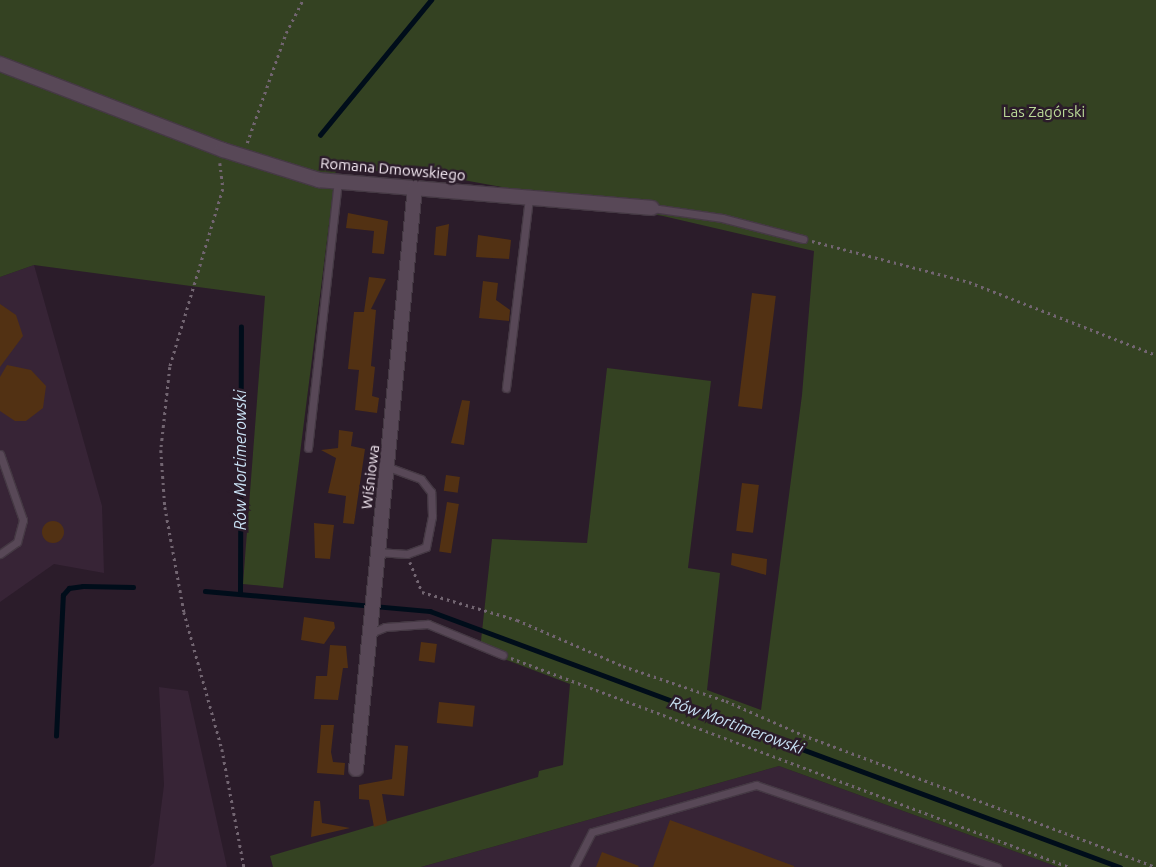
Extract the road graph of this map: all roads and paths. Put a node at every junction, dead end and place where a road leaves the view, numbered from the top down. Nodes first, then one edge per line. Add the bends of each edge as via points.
1 (303, 0) edge
2 (0, 64) edge
3 (223, 150) junction
4 (243, 156) junction
5 (338, 182) junction
6 (415, 188) junction
7 (529, 197) junction
8 (652, 208) joint
9 (803, 239) joint
10 (1156, 356) edge
11 (506, 388) dead end
12 (308, 448) dead end
13 (0, 454) edge
14 (388, 467) junction
15 (377, 552) junction
16 (0, 554) edge
17 (407, 554) junction
18 (368, 634) junction
19 (503, 655) joint
20 (356, 770) dead end
21 (244, 867) edge
22 (574, 867) edge
23 (997, 867) edge
24 (1069, 867) edge
25 (1156, 867) edge

1 - 4 path via 286,33
2 - 3 street, Romana Dmowskiego
3 - 4 street, Romana Dmowskiego
3 - 21 path via 219,160 223,189 170,367 161,450 165,507 184,612 222,749
4 - 5 street, Romana Dmowskiego
5 - 6 street, Romana Dmowskiego
5 - 12 lane
6 - 7 street, Romana Dmowskiego
6 - 14 street, Wiśniowa
7 - 8 street, Romana Dmowskiego
7 - 11 lane
8 - 9 lane via 722,218
9 - 10 path via 969,282
13 - 16 lane via 23,520 17,542
14 - 15 street, Wiśniowa
14 - 17 lane via 421,479 432,492 426,547
15 - 17 lane
15 - 18 street, Wiśniowa
17 - 25 path via 422,592 517,620 623,666 726,701 803,734
18 - 19 lane via 385,627 428,624
18 - 20 street, Wiśniowa
19 - 24 path
22 - 23 lane via 592,832 756,785

